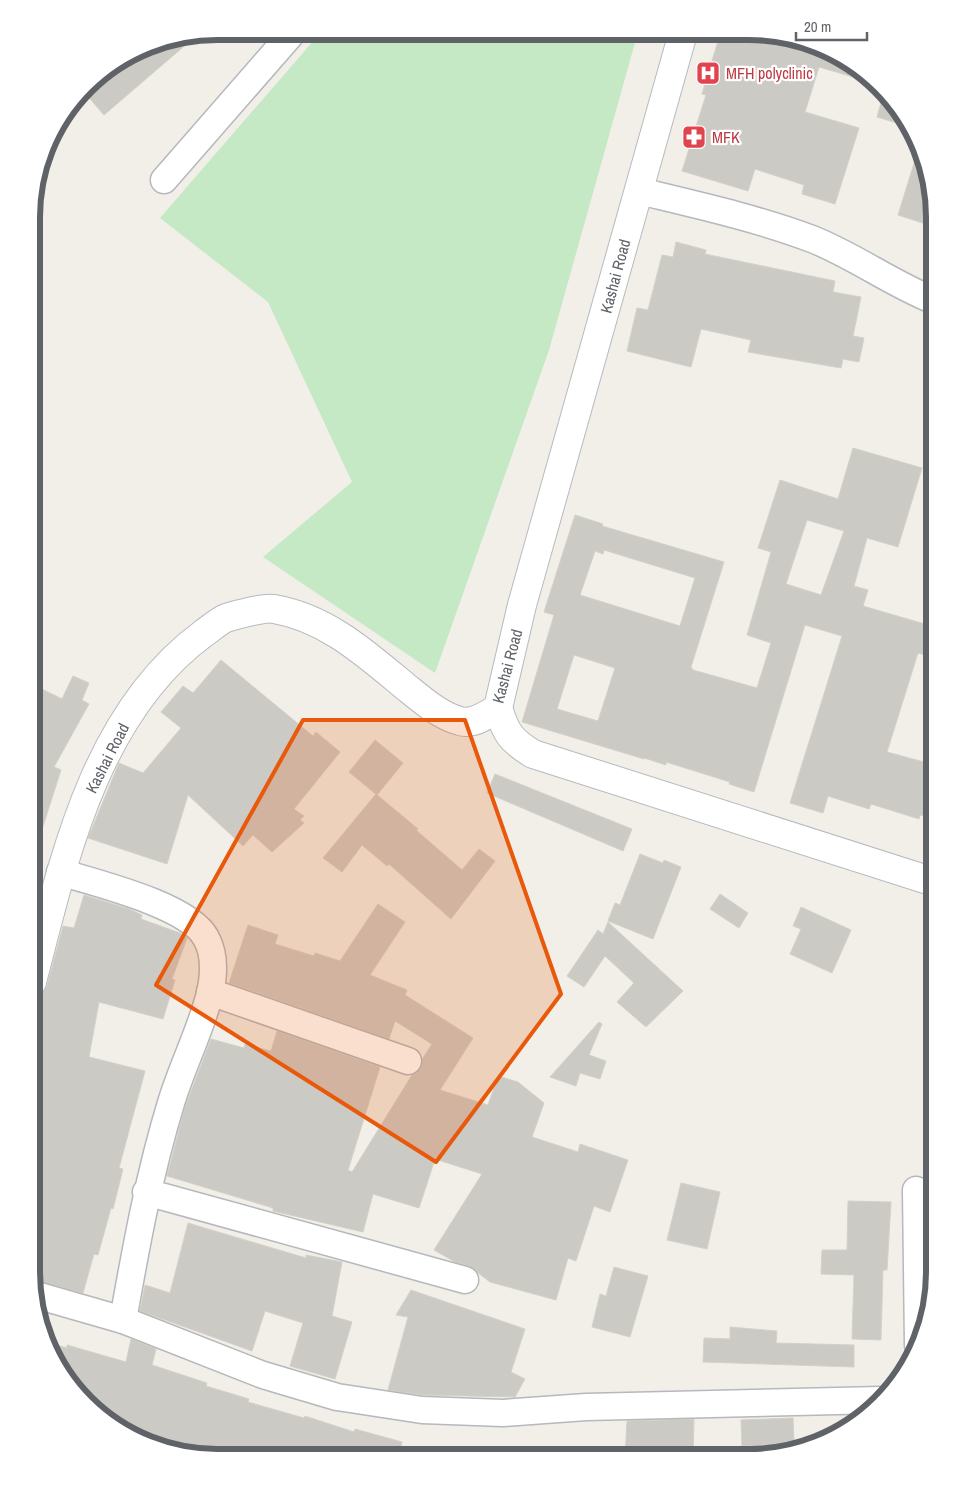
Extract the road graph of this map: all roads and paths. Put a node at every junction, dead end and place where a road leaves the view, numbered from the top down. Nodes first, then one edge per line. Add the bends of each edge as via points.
1 (287, 40) edge
2 (681, 40) edge
3 (164, 180) dead end
4 (638, 191) junction
5 (926, 298) edge
6 (498, 708) junction
7 (60, 872) junction
8 (926, 879) edge
9 (40, 951) edge
10 (210, 992) junction
11 (408, 1061) dead end
12 (916, 1190) dead end
13 (146, 1192) junction
14 (465, 1280) dead end
15 (42, 1297) edge
16 (122, 1320) junction
17 (918, 1326) edge
18 (871, 1400) edge

1 - 3 street
2 - 4 street, Kashai Road
4 - 5 street via 745,217 812,239
4 - 6 street, Kashai Road via 522,605
6 - 7 street, Kashai Road via 477,720 460,722 430,706 352,643 314,620 272,608 225,618 194,641 153,681 117,733 86,799
6 - 8 street via 514,743 533,754
7 - 9 street, Kashai Road
7 - 10 street via 172,909 190,921 206,937 214,962
10 - 11 street
10 - 13 street via 171,1102
12 - 17 street
13 - 14 street
13 - 16 street
15 - 16 street
16 - 18 street via 263,1375 337,1397 422,1410 503,1413 586,1407

